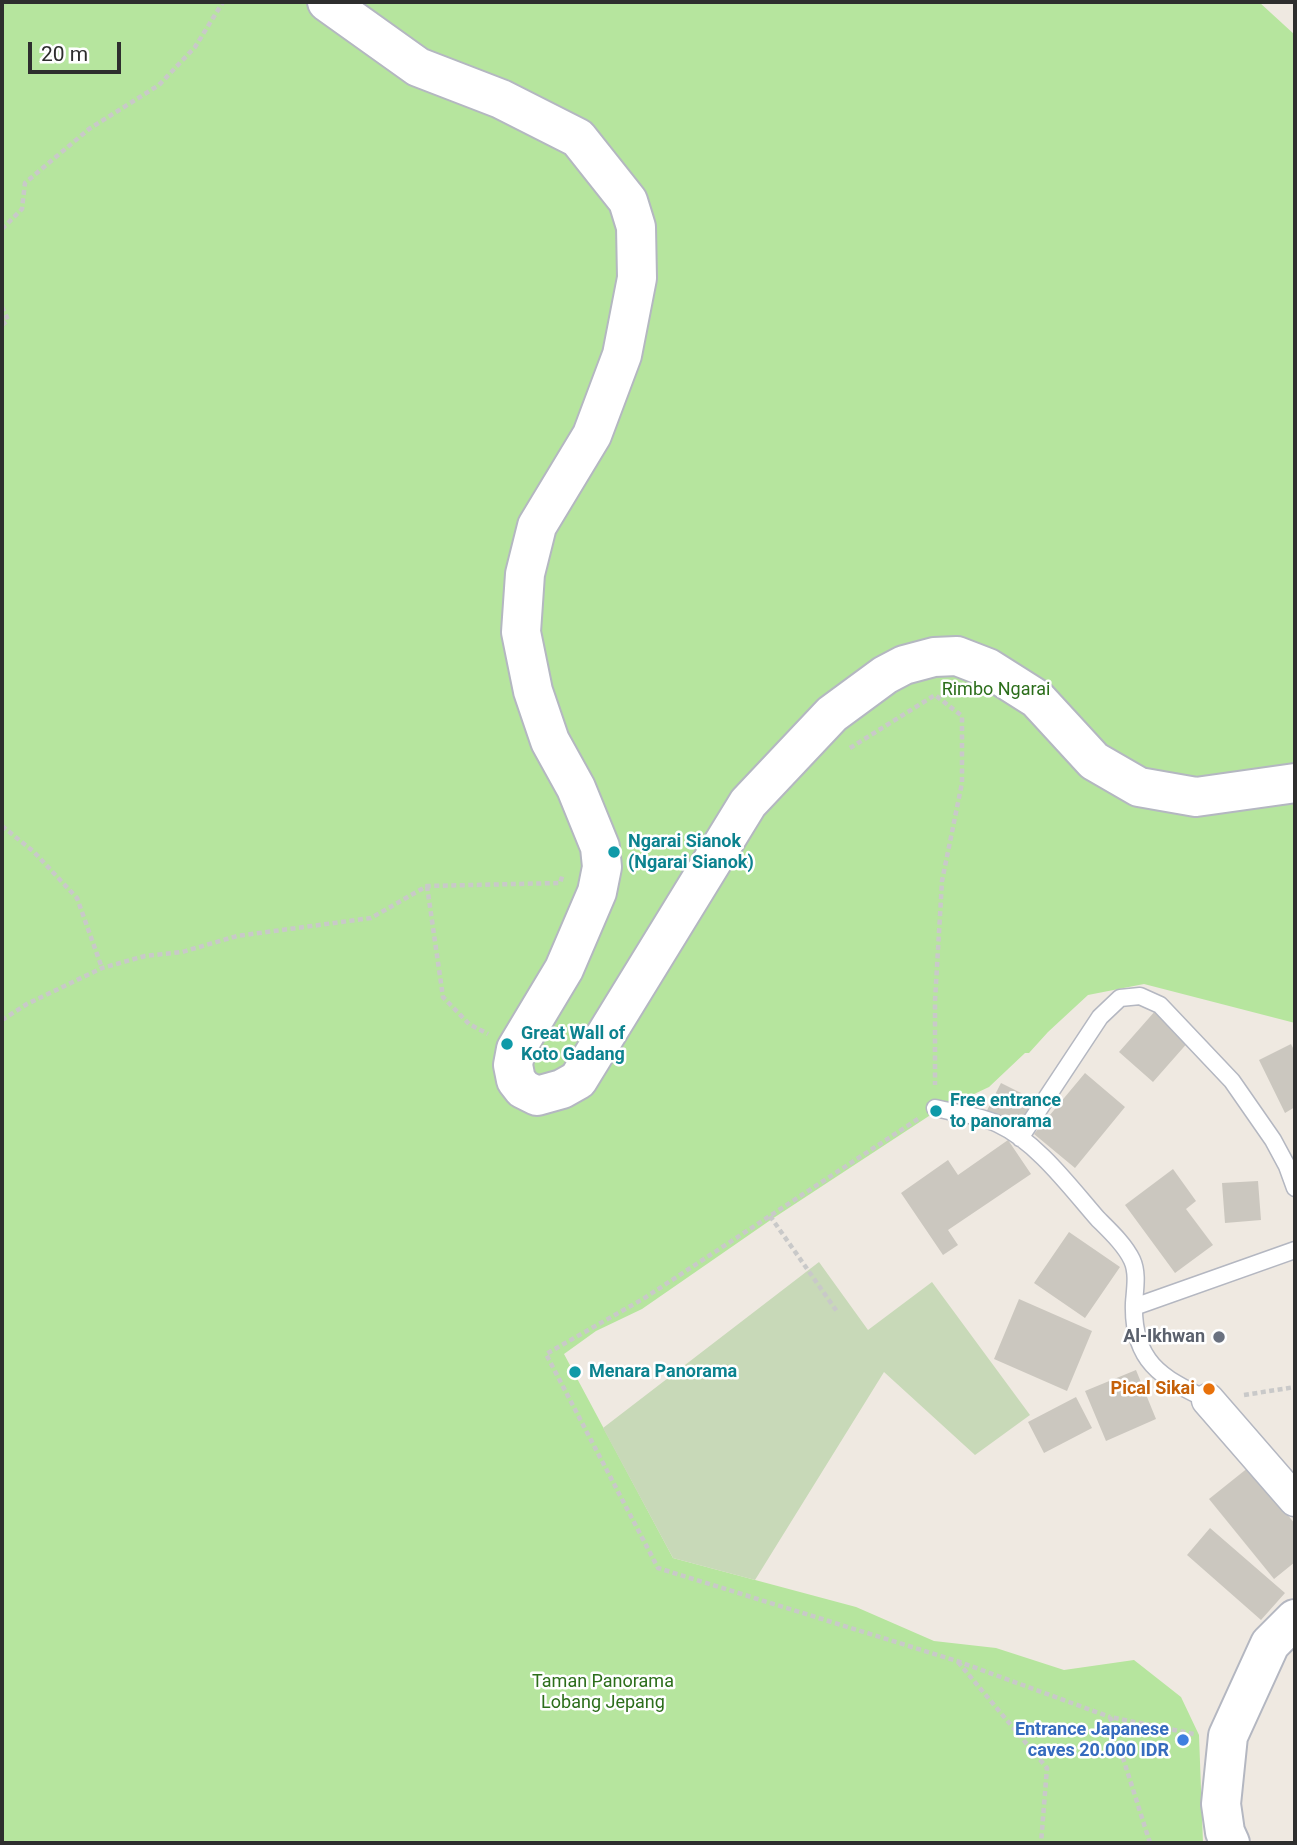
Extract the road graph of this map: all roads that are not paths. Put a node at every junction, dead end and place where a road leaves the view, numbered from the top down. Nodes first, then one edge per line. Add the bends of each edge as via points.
1 (327, 2) edge
2 (1295, 783) edge
3 (935, 1108) road end
4 (1020, 1138) junction
5 (1295, 1188) edge
6 (1295, 1250) edge
7 (1134, 1307) junction
8 (1208, 1401) joint
9 (1295, 1500) edge
10 (1295, 1619) edge
11 (1230, 1843) edge

1 - 2 main road via 418,67 501,99 578,138 628,201 636,227 637,278 622,355 592,435 537,526 525,574 521,632 533,691 550,741 600,847 602,867 597,892 564,969 516,1049 513,1065 523,1089 537,1096 578,1080 748,803 832,714 904,665 957,656 988,668 1037,699 1094,761 1139,787 1196,797
3 - 4 lane via 998,1124
4 - 5 lane via 1100,1017 1120,998 1140,996 1160,1005 1232,1082 1273,1140
4 - 7 lane via 1049,1163 1120,1243 1136,1276
6 - 7 lane
7 - 8 lane via 1144,1353 1160,1374
8 - 9 street
10 - 11 main road via 1270,1644 1228,1736 1222,1804

